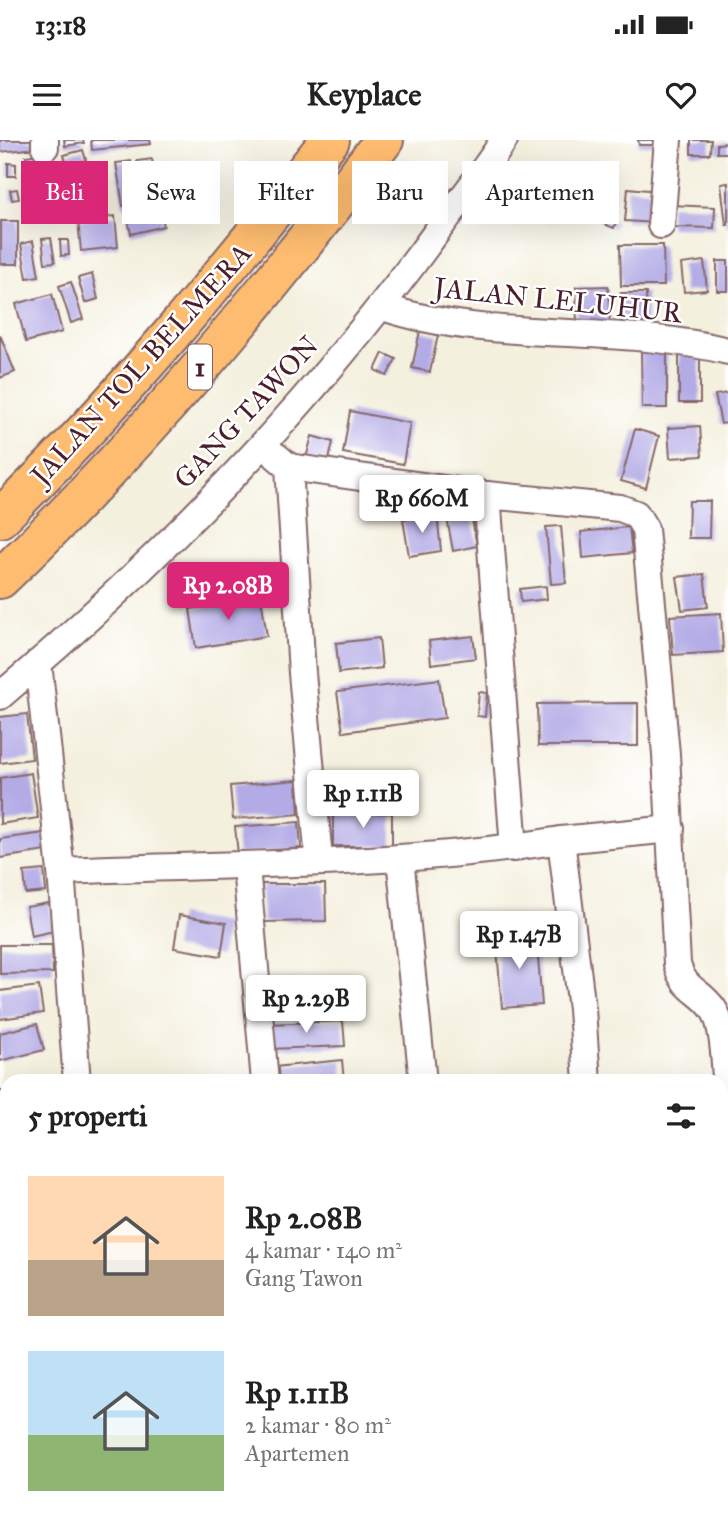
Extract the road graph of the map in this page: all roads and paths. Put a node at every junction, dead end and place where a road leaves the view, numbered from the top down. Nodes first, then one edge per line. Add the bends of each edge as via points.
1 (330, 140) edge
2 (384, 140) edge
3 (504, 140) edge
4 (668, 140) edge
5 (661, 225) dead end
6 (383, 307) junction
7 (728, 351) edge
8 (263, 443) junction
9 (289, 467) junction
10 (487, 495) junction
11 (0, 518) edge
12 (0, 579) edge
13 (38, 663) junction
14 (0, 696) edge
15 (671, 829) junction
16 (561, 840) junction
17 (514, 848) junction
18 (400, 858) junction
19 (318, 860) junction
20 (246, 866) junction
21 (61, 870) junction
22 (76, 1074) edge
23 (264, 1074) edge
24 (422, 1074) edge
25 (586, 1074) edge
26 (725, 1074) edge

1 - 11 highway, JALAN TOL BELMERA / 1 via 154,356
2 - 12 highway, JALAN TOL BELMERA / 1 via 197,371 78,503
3 - 6 street, GANG TAWON
4 - 5 street
6 - 7 street, JALAN LELUHUR via 457,324 584,333
6 - 8 street, GANG TAWON
8 - 9 street
8 - 13 street, GANG TAWON via 164,546
9 - 10 street
9 - 19 street
10 - 15 street via 620,508 641,520
10 - 17 street
13 - 14 street, GANG TAWON
13 - 21 street
15 - 16 street
15 - 26 street via 677,964 685,985 707,1001 718,1018
16 - 17 street
16 - 25 street
17 - 18 street
18 - 19 street
18 - 24 street
19 - 20 street
20 - 21 street
20 - 23 street
21 - 22 street

